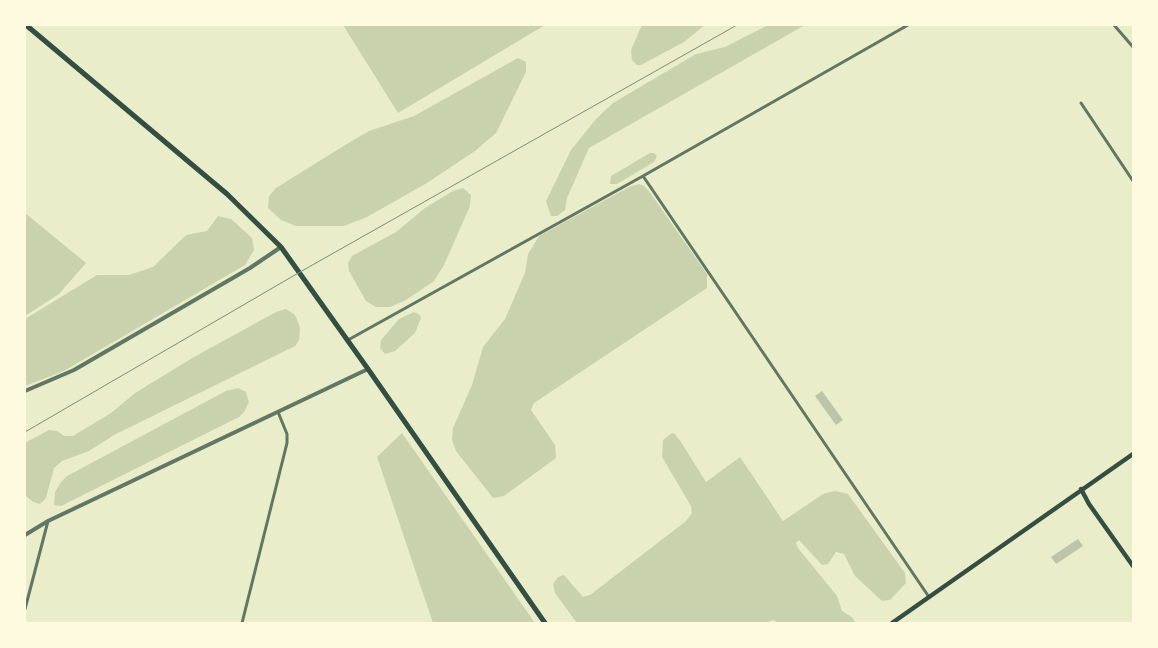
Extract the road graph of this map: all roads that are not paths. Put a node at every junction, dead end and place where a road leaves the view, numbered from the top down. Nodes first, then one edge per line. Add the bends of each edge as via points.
1 (26, 25) edge
2 (908, 25) edge
3 (1114, 25) edge
4 (1133, 47) edge
5 (1081, 103) dead end
6 (643, 176) junction
7 (1133, 181) edge
8 (281, 247) junction
9 (348, 340) junction
10 (368, 369) junction
11 (25, 391) edge
12 (278, 412) junction
13 (1133, 454) edge
14 (1081, 489) junction
15 (48, 521) junction
16 (25, 535) edge
17 (1133, 566) edge
18 (929, 597) junction
19 (25, 608) edge
20 (242, 623) edge
21 (545, 623) edge
22 (892, 623) edge

1 - 8 main road via 227,194
2 - 6 street
3 - 4 street
5 - 7 street
6 - 9 street
6 - 18 street
8 - 9 main road
8 - 11 street via 74,370
9 - 10 main road
10 - 12 street
10 - 21 main road
12 - 15 street
12 - 20 street via 287,434 287,443
13 - 14 main road
14 - 17 main road
14 - 18 main road
15 - 16 street
15 - 19 street
18 - 22 main road

